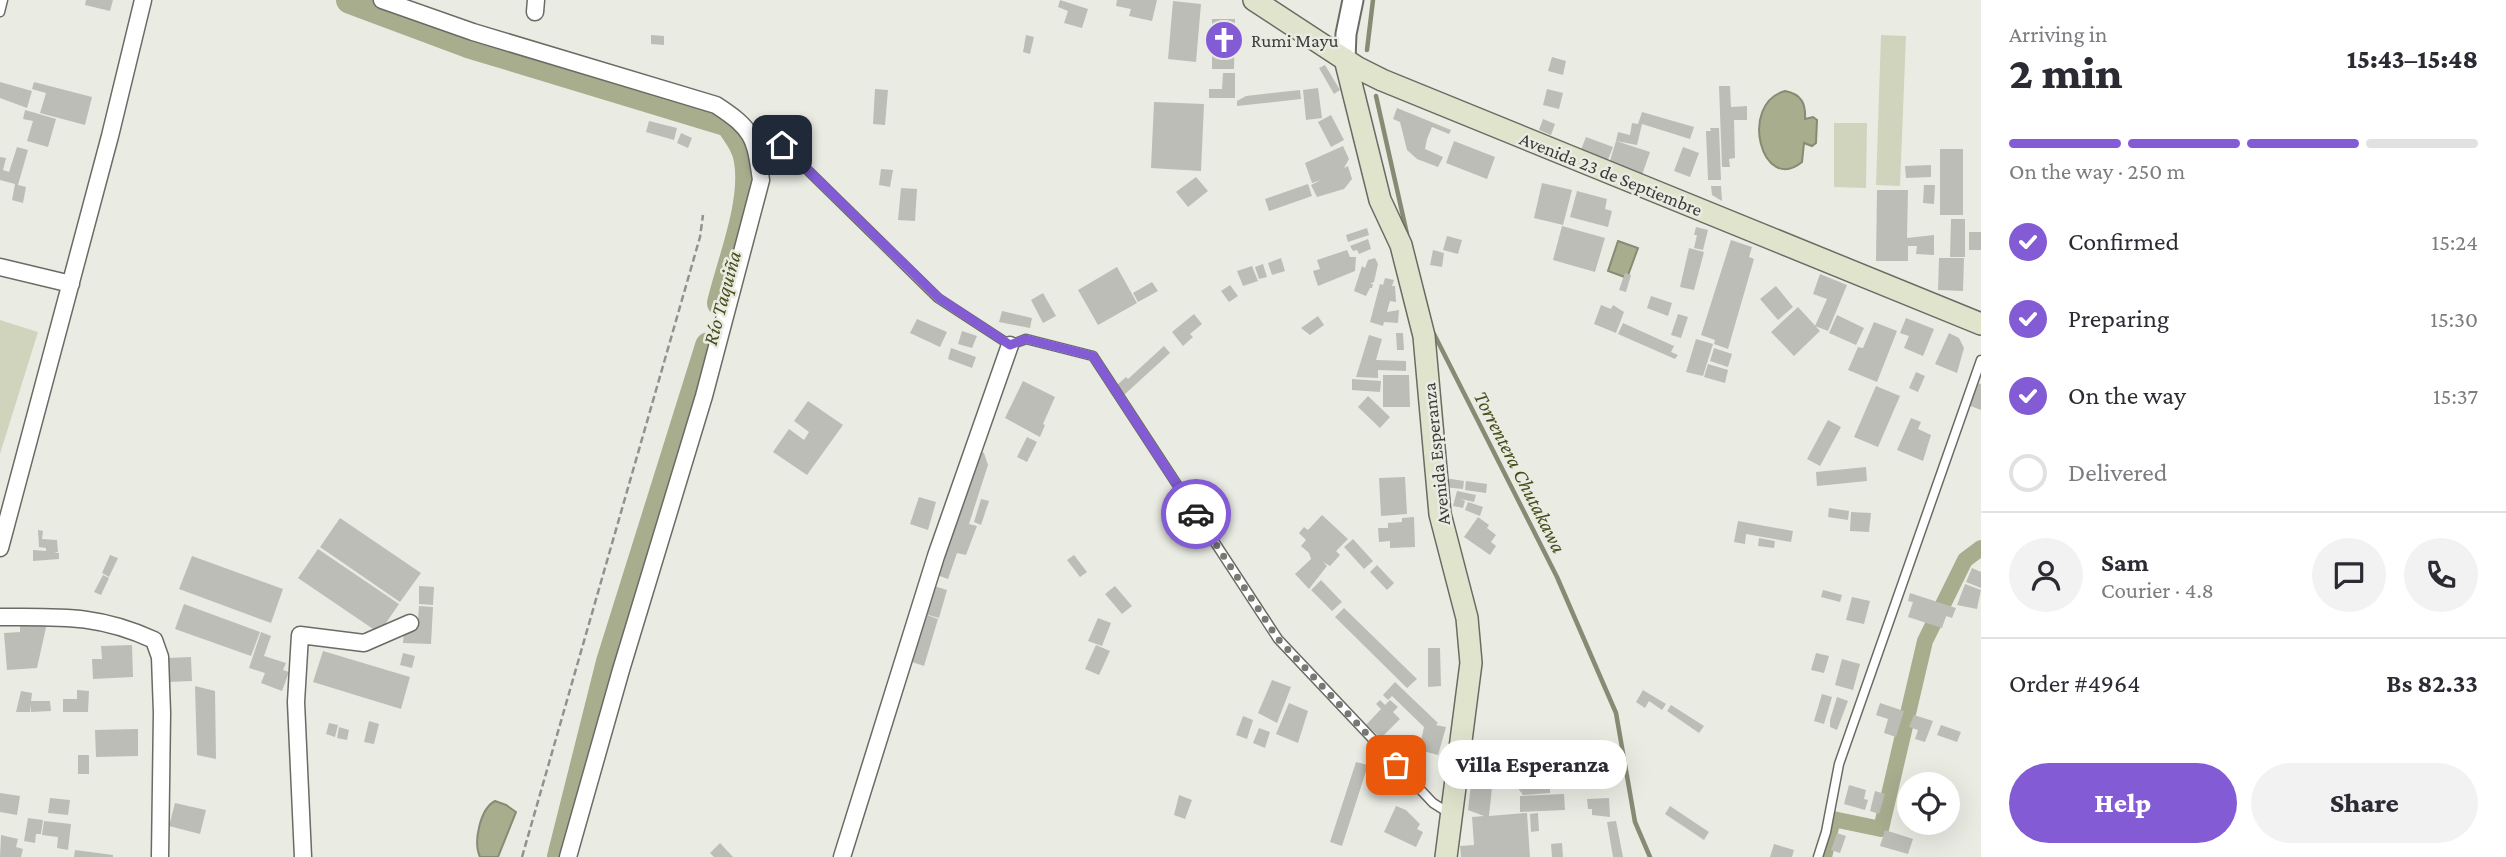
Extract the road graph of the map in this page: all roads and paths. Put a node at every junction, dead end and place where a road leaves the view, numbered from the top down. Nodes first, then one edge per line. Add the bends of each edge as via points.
1 (3, 0) edge
2 (143, 0) edge
3 (382, 0) edge
4 (1254, 0) edge
5 (1353, 0) edge
6 (0, 12) edge
7 (1352, 63) junction
8 (782, 145) dead end
9 (703, 215) dead end
10 (0, 267) edge
11 (71, 284) junction
12 (1981, 324) edge
13 (1010, 345) junction
14 (1981, 360) edge
15 (0, 548) edge
16 (0, 617) edge
17 (410, 624) dead end
18 (1451, 814) junction
19 (160, 857) edge
20 (303, 857) edge
21 (522, 857) edge
22 (568, 857) edge
23 (842, 857) edge
24 (1446, 857) edge
25 (1818, 857) edge

1 - 6 lane
2 - 11 street
3 - 22 street via 716,105 743,123 756,144 761,180 722,328
4 - 7 main road, Avenida 23 de Septiembre
5 - 7 street via 1346,34
7 - 12 main road, Avenida 23 de Septiembre via 1382,80
7 - 18 main road, Avenida Esperanza via 1380,200 1401,245 1424,336 1440,514 1467,618 1471,663
8 - 13 lane via 939,298
9 - 21 path
10 - 11 street
11 - 15 street
13 - 18 lane via 1026,339 1093,356 1278,639 1433,803
13 - 23 street via 936,556
14 - 25 lane via 1839,764
16 - 19 street via 85,617 154,640 160,657 162,713
17 - 20 street via 364,643 300,635 296,702
18 - 24 main road, Avenida Esperanza

